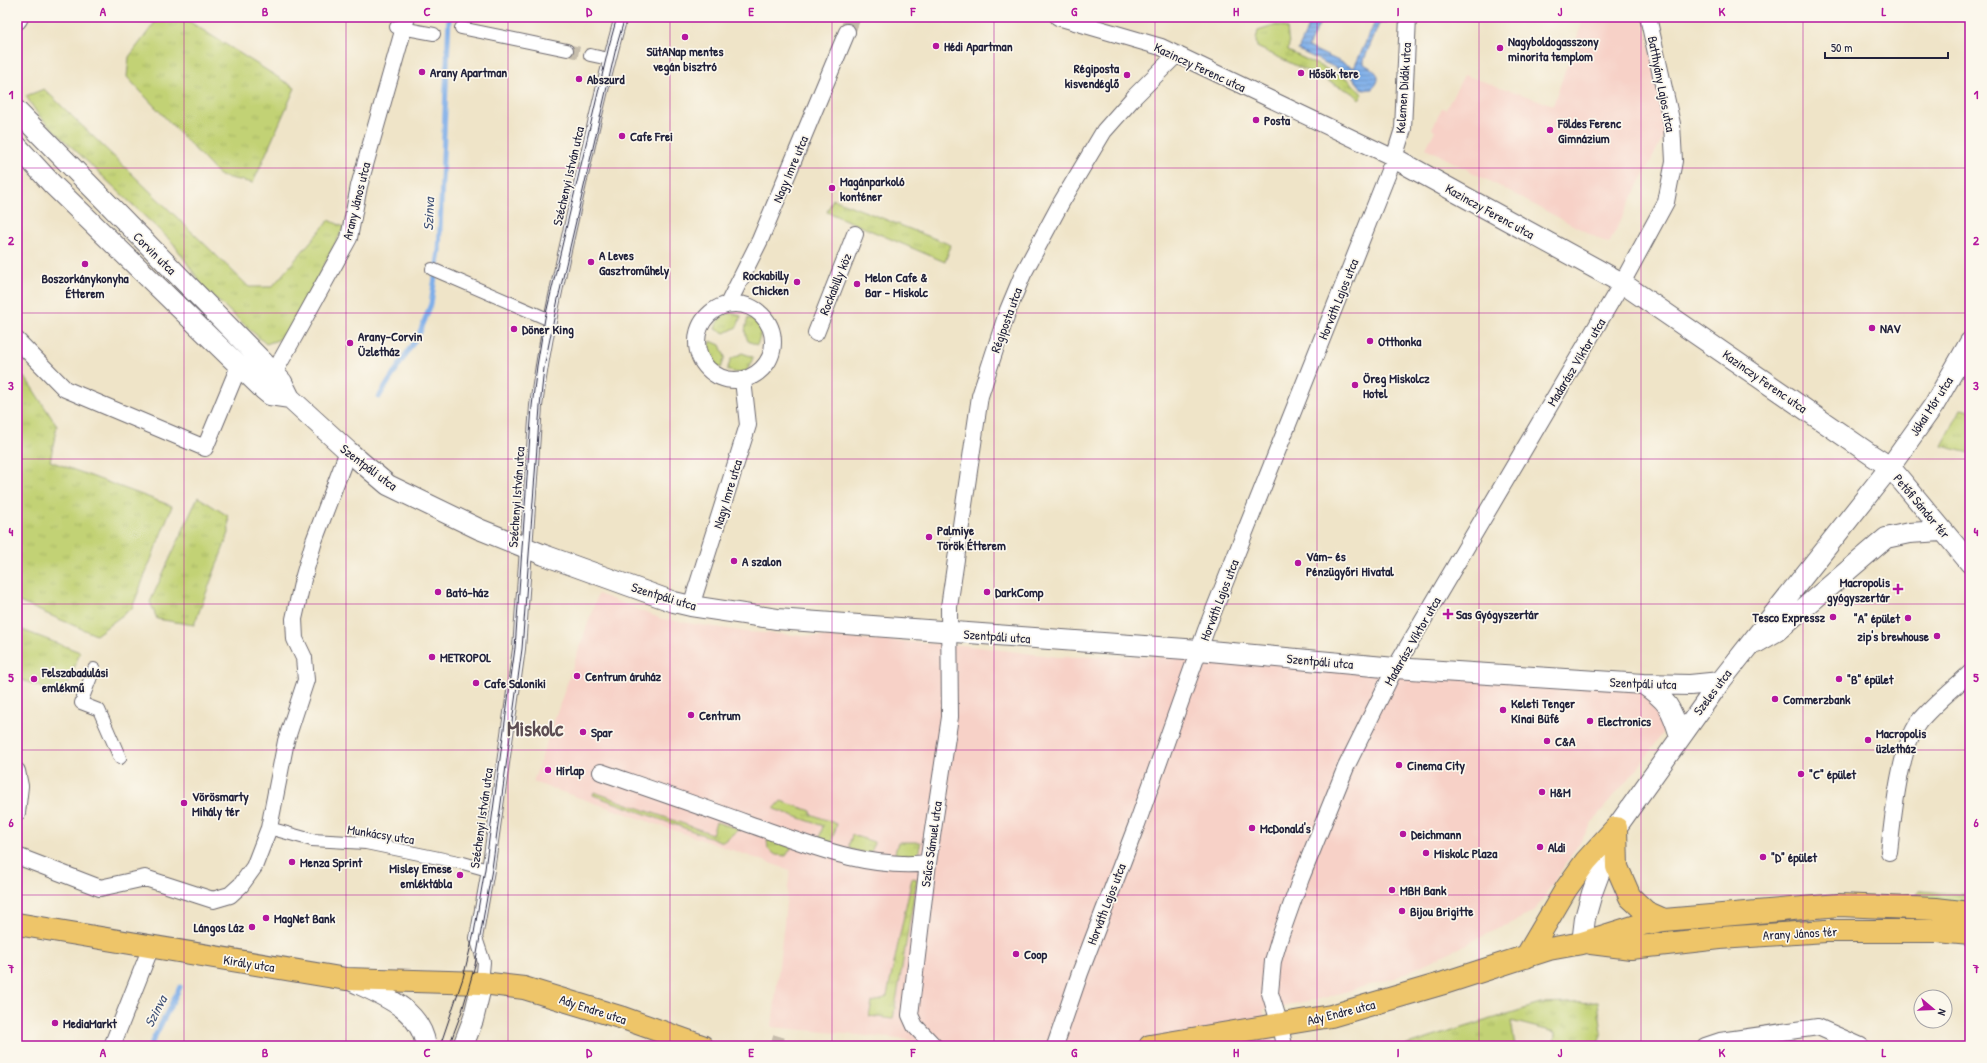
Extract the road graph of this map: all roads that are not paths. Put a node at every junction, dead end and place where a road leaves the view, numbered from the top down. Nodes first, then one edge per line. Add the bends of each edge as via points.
1 (621, 17) edge
2 (1058, 17) edge
3 (1408, 17) edge
4 (1648, 17) edge
5 (402, 24) edge
6 (461, 28) dead end
7 (847, 32) tunnel mouth
8 (434, 34) dead end
9 (567, 50) tunnel mouth
10 (1177, 54) junction
11 (590, 55) tunnel mouth
12 (609, 59) junction
13 (17, 111) edge
14 (17, 146) edge
15 (1394, 158) junction
16 (855, 234) dead end
17 (432, 269) dead end
18 (1622, 283) junction
19 (728, 304) junction
20 (550, 320) junction
21 (816, 333) dead end
22 (17, 340) edge
23 (1970, 342) edge
24 (239, 366) junction
25 (274, 373) junction
26 (744, 380) junction
27 (264, 390) junction
28 (290, 398) junction
29 (320, 426) joint
30 (348, 451) junction
31 (1890, 467) junction
32 (1942, 531) junction
33 (527, 548) junction
34 (1970, 562) edge
35 (691, 606) junction
36 (949, 633) junction
37 (1747, 648) junction
38 (1199, 650) junction
39 (1395, 668) junction
40 (94, 669) dead end
41 (1970, 673) edge
42 (1720, 682) junction
43 (1643, 684) junction
44 (1680, 736) junction
45 (120, 758) dead end
46 (17, 771) edge
47 (601, 772) dead end
48 (17, 813) edge
49 (269, 828) junction
50 (1616, 828) junction
51 (1889, 852) dead end
52 (17, 856) edge
53 (928, 863) junction
54 (488, 870) junction
55 (1970, 913) edge
56 (1664, 920) junction
57 (17, 924) edge
58 (1970, 934) edge
59 (1582, 943) junction
60 (151, 947) junction
61 (1526, 957) junction
62 (346, 979) junction
63 (482, 983) junction
64 (1282, 1036) edge
65 (112, 1046) edge
66 (426, 1046) edge
67 (463, 1046) edge
68 (702, 1046) edge
69 (934, 1046) edge
70 (1055, 1046) edge
71 (1150, 1046) edge
72 (1294, 1046) edge
73 (1705, 1046) edge
74 (1861, 1046) edge

1 - 12 street, Széchenyi István utca
2 - 10 street, Kazinczy Ferenc utca
3 - 15 street, Kelemen Didák utca via 1403,129
4 - 18 street, Batthyány Lajos utca via 1672,124 1674,161 1666,202
5 - 8 street
5 - 25 street, Arany János utca via 359,186 349,238
6 - 9 street
7 - 19 street, Nagy Imre utca via 760,240
10 - 15 street, Kazinczy Ferenc utca
10 - 36 street, Régiposta utca via 1104,131 1022,274 980,396 949,607
11 - 12 street
12 - 20 street, Széchenyi István utca
13 - 25 street, Corvin utca
14 - 24 street, Corvin utca via 52,184
15 - 18 street, Kazinczy Ferenc utca
15 - 38 street, Horváth Lajos utca
16 - 21 street, Rockabilly köz
17 - 20 street
18 - 31 street, Kazinczy Ferenc utca
18 - 39 street, Madarász Viktor utca
19 - 26 street via 739,304 755,309 767,320 772,331 773,344 768,361 755,374
19 - 26 street via 709,314 697,333 696,344 704,365 712,373 722,378
20 - 33 street, Széchenyi István utca via 536,406
22 - 24 street via 65,389 204,448
23 - 31 street, Jókai Mór utca via 1934,405
24 - 25 street
24 - 27 street, Corvin utca
25 - 27 street, Arany János utca
25 - 28 street, Corvin utca
26 - 35 street, Nagy Imre utca via 748,425
27 - 28 street, Corvin utca via 270,395
28 - 29 street, Corvin utca
29 - 30 street, Szentpáli utca
30 - 33 street, Szentpáli utca via 388,485 479,529
30 - 49 street via 323,512 294,619 295,638 304,658 306,680 286,741
31 - 32 street, Petőfi Sándor tér
31 - 37 street, Szeles utca
32 - 34 street, Petőfi Sándor tér
32 - 37 street via 1909,532 1886,538 1777,631
33 - 35 street, Szentpáli utca
33 - 54 street, Széchenyi István utca via 519,649
35 - 36 street, Szentpáli utca via 777,619
36 - 38 street, Szentpáli utca
36 - 53 street, Szűcs Sámuel utca via 950,717
37 - 42 street, Szeles utca
38 - 39 street, Szentpáli utca
38 - 70 street, Horváth Lajos utca
39 - 43 street, Szentpáli utca
39 - 64 street, Madarász Viktor utca via 1346,767 1280,934 1273,961 1270,993
40 - 45 street via 82,702 99,710
41 - 51 street via 1919,722 1906,750 1894,807
42 - 43 street, Szentpáli utca via 1690,685
42 - 44 street, Szeles utca
43 - 44 street via 1659,695 1672,711
44 - 50 street, Szeles utca
46 - 48 street via 20,786
47 - 53 street via 838,854 885,864 906,866
49 - 52 street via 254,867 241,885 230,895 212,900 145,878 100,888
49 - 54 street, Munkácsy utca via 312,840 366,843 463,862
50 - 56 main road via 1617,867 1630,897 1646,912
50 - 59 street, Szeles utca via 1592,893
50 - 61 main road via 1586,861 1566,889
53 - 69 street, Szűcs Sámuel utca via 910,1015 915,1026
54 - 63 street, Széchenyi István utca via 476,938 484,962
55 - 56 main road, Arany János tér via 1839,905
56 - 59 main road, Arany János tér via 1635,926
57 - 60 main road, Király utca
58 - 59 main road, Arany János tér via 1938,931 1826,931 1720,938 1631,948
59 - 61 main road, Ady Endre utca
60 - 62 main road, Király utca
60 - 65 street
61 - 64 main road, Ady Endre utca via 1331,1016
62 - 63 main road, Király utca
62 - 66 street via 405,1009 422,1030
63 - 67 street via 473,1020
63 - 68 main road, Ady Endre utca via 543,993
64 - 71 main road, Ady Endre utca
64 - 72 street
73 - 74 street via 1720,1041 1818,1027

